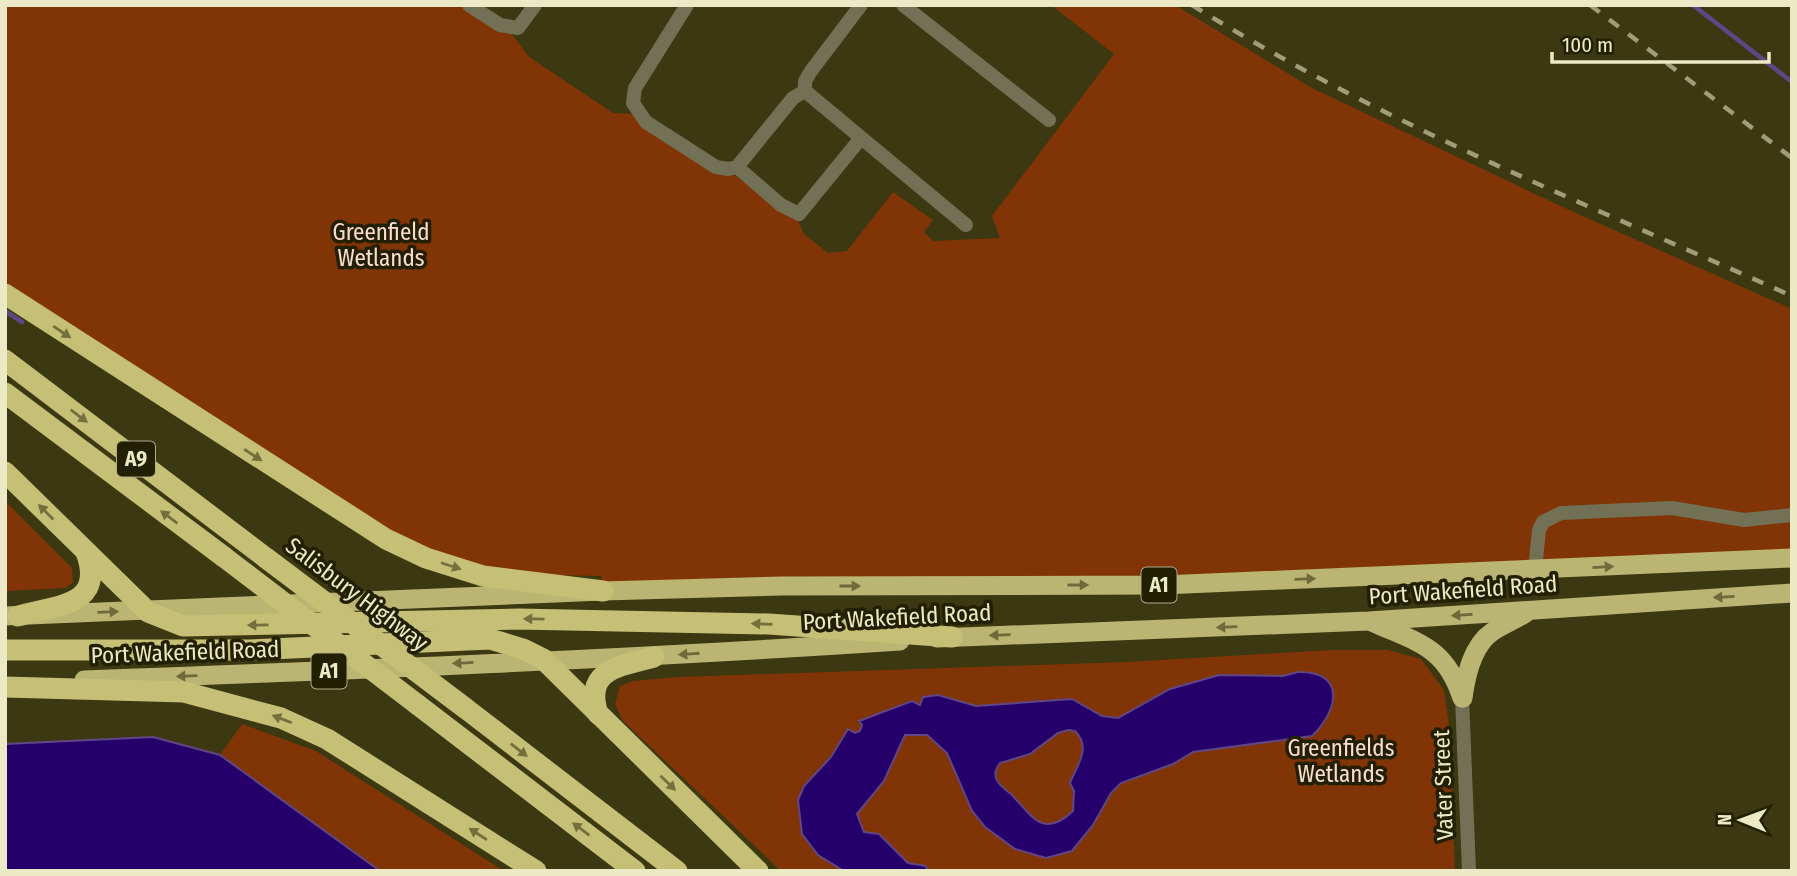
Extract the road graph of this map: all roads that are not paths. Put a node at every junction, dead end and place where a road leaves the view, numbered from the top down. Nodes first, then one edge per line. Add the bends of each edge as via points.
1 (468, 5) edge
2 (535, 5) edge
3 (687, 5) edge
4 (860, 5) edge
5 (903, 5) edge
6 (805, 91) junction
7 (1049, 120) dead end
8 (861, 138) junction
9 (737, 167) junction
10 (966, 225) dead end
11 (5, 294) edge
12 (5, 360) edge
13 (5, 393) edge
14 (5, 472) edge
15 (1792, 514) edge
16 (86, 552) junction
17 (1792, 558) edge
18 (1535, 570) junction
19 (603, 591) junction
20 (1792, 593) edge
21 (1530, 610) junction
22 (148, 612) junction
23 (12, 616) edge
24 (1369, 621) junction
25 (952, 637) junction
26 (5, 650) edge
27 (654, 657) junction
28 (543, 659) junction
29 (5, 685) edge
30 (1462, 698) junction
31 (598, 714) junction
32 (536, 871) edge
33 (635, 871) edge
34 (677, 871) edge
35 (758, 871) edge
36 (1469, 871) edge

1 - 2 street via 508,29 518,28
3 - 9 street via 635,88 633,103 646,122 713,164 727,170
4 - 6 street via 811,71
5 - 7 street
6 - 8 street
6 - 9 street via 793,98
8 - 9 street via 799,214 781,205
8 - 10 street
11 -> 19 highway via 386,539 483,576
12 -> 34 highway, Salisbury Highway / A9, bridge
33 -> 13 highway, A9, bridge
16 -> 14 highway
15 - 18 street via 1744,520 1672,508 1562,513 1539,530
16 - 22 highway
16 - 23 highway via 93,575 88,591 78,599
18 -> 17 highway, Port Wakefield Road / A1
19 -> 18 highway, Port Wakefield Road / A1 via 1163,585
19 - 22 highway, Port Wakefield Road / A1
20 -> 21 highway, Port Wakefield Road / A1
21 -> 24 highway, Port Wakefield Road / A1
21 - 30 highway via 1488,635 1467,673
23 -> 22 highway, Port Wakefield Road / A1
25 -> 22 highway via 769,624 518,618 198,627
24 -> 25 highway, Port Wakefield Road / A1
24 - 30 highway via 1437,653 1453,674
25 -> 27 highway, Port Wakefield Road / A1
26 - 28 highway via 249,650 490,639
27 - 28 highway, Port Wakefield Road / A1
27 - 31 highway via 601,675 595,692
28 -> 29 highway, Port Wakefield Road / A1
28 - 31 highway
32 -> 29 highway via 372,766 281,718 184,692
30 - 36 street, Vater Street
31 -> 35 highway

